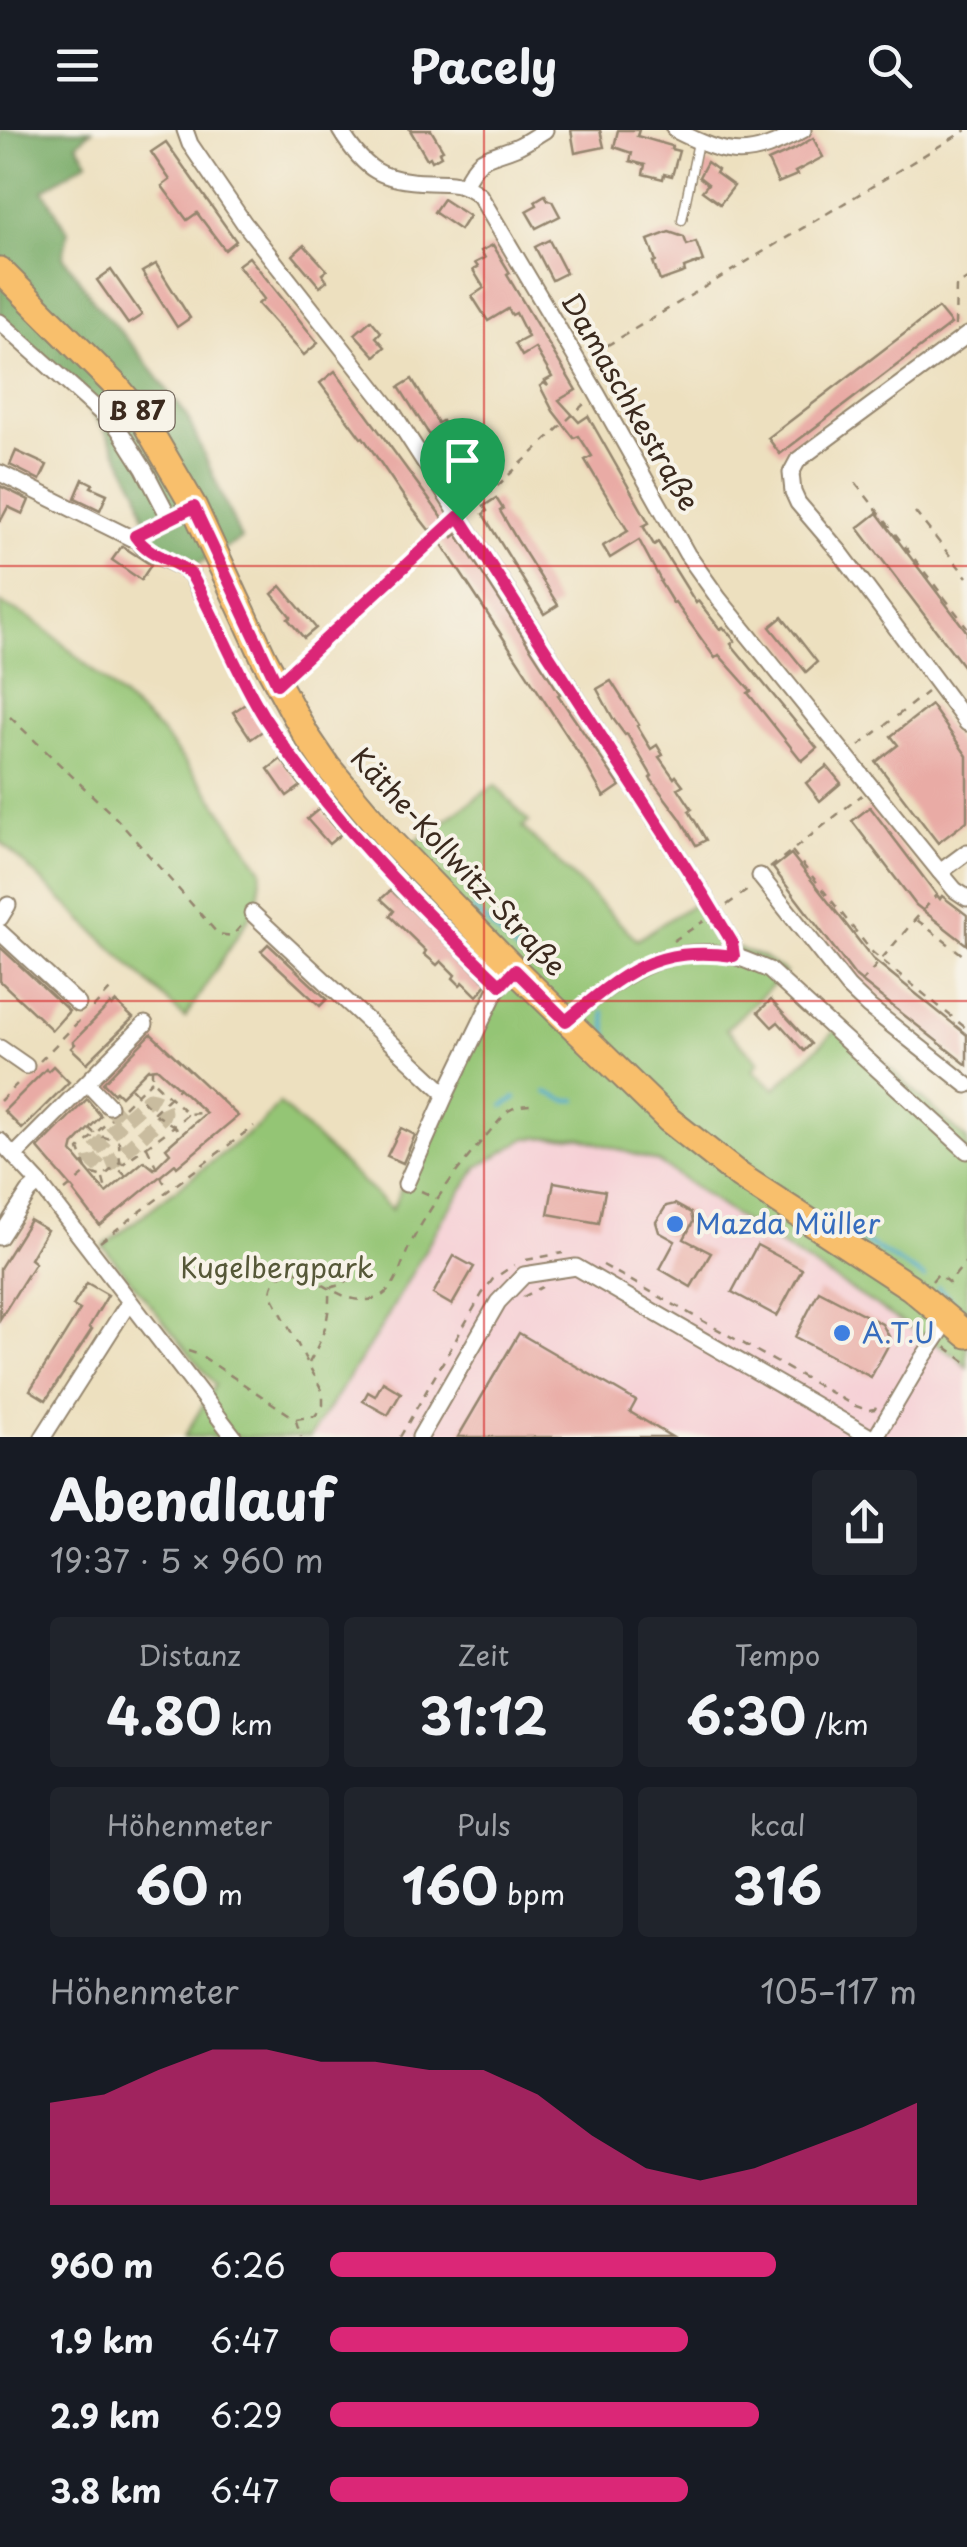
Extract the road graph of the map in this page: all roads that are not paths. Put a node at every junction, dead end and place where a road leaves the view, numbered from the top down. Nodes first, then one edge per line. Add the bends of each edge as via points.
1 (185, 130) edge
2 (340, 130) edge
3 (545, 130) edge
4 (675, 130) edge
5 (803, 130) edge
6 (698, 142) junction
7 (464, 185) junction
8 (682, 220) dead end
9 (0, 270) edge
10 (0, 322) edge
11 (961, 339) edge
12 (0, 473) edge
13 (194, 507) junction
14 (170, 519) junction
15 (135, 536) junction
16 (200, 592) joint
17 (967, 724) edge
18 (329, 788) junction
19 (967, 852) edge
20 (944, 877) junction
21 (761, 878) road end
22 (967, 898) edge
23 (252, 913) road end
24 (0, 932) edge
25 (734, 956) junction
26 (508, 977) junction
27 (78, 1004) dead end
28 (566, 1021) junction
29 (145, 1024) dead end
30 (0, 1048) edge
31 (26, 1072) road end
32 (87, 1083) junction
33 (967, 1084) edge
34 (446, 1094) junction
35 (114, 1111) tunnel mouth
36 (0, 1141) edge
37 (967, 1152) edge
38 (14, 1156) junction
39 (39, 1183) junction
40 (406, 1184) dead end
41 (0, 1237) edge
42 (131, 1304) junction
43 (958, 1327) edge
44 (43, 1437) edge
45 (234, 1437) edge
46 (420, 1437) edge
47 (873, 1437) edge

1 - 25 street via 244,223 391,410 715,914
2 - 7 street via 353,152 380,174
3 - 7 street via 486,157
4 - 6 street
5 - 6 street via 748,153
6 - 8 lane
7 - 20 street, Damaschkestraße via 489,210 701,575
9 - 13 main road, Käthe-Kollwitz-Straße / B 87 via 141,416
10 - 14 street via 118,428
11 - 17 street via 798,460 791,474 798,503
12 - 15 street
13 - 14 street
13 - 18 main road, Käthe-Kollwitz-Straße / B 87
14 - 15 street
15 - 16 street via 151,553 191,574
16 - 18 lane via 264,716
18 - 26 main road, Käthe-Kollwitz-Straße / B 87 via 390,841
19 - 20 street
20 - 22 street, Damaschkestraße
21 - 33 street via 853,991
23 - 34 street
24 - 27 street
25 - 28 street via 684,953 638,966
25 - 37 street via 769,970
26 - 28 main road, Käthe-Kollwitz-Straße / B 87
26 - 34 street
28 - 43 main road, Käthe-Kollwitz-Straße / B 87 via 700,1145 920,1309
29 - 32 street
30 - 31 street
32 - 35 street
32 - 38 street
34 - 40 street
36 - 38 street
38 - 39 street
39 - 41 street
39 - 42 street
42 - 44 street
42 - 45 street
43 - 47 street via 922,1359
46 - 47 street via 498,1302 524,1275 576,1267

